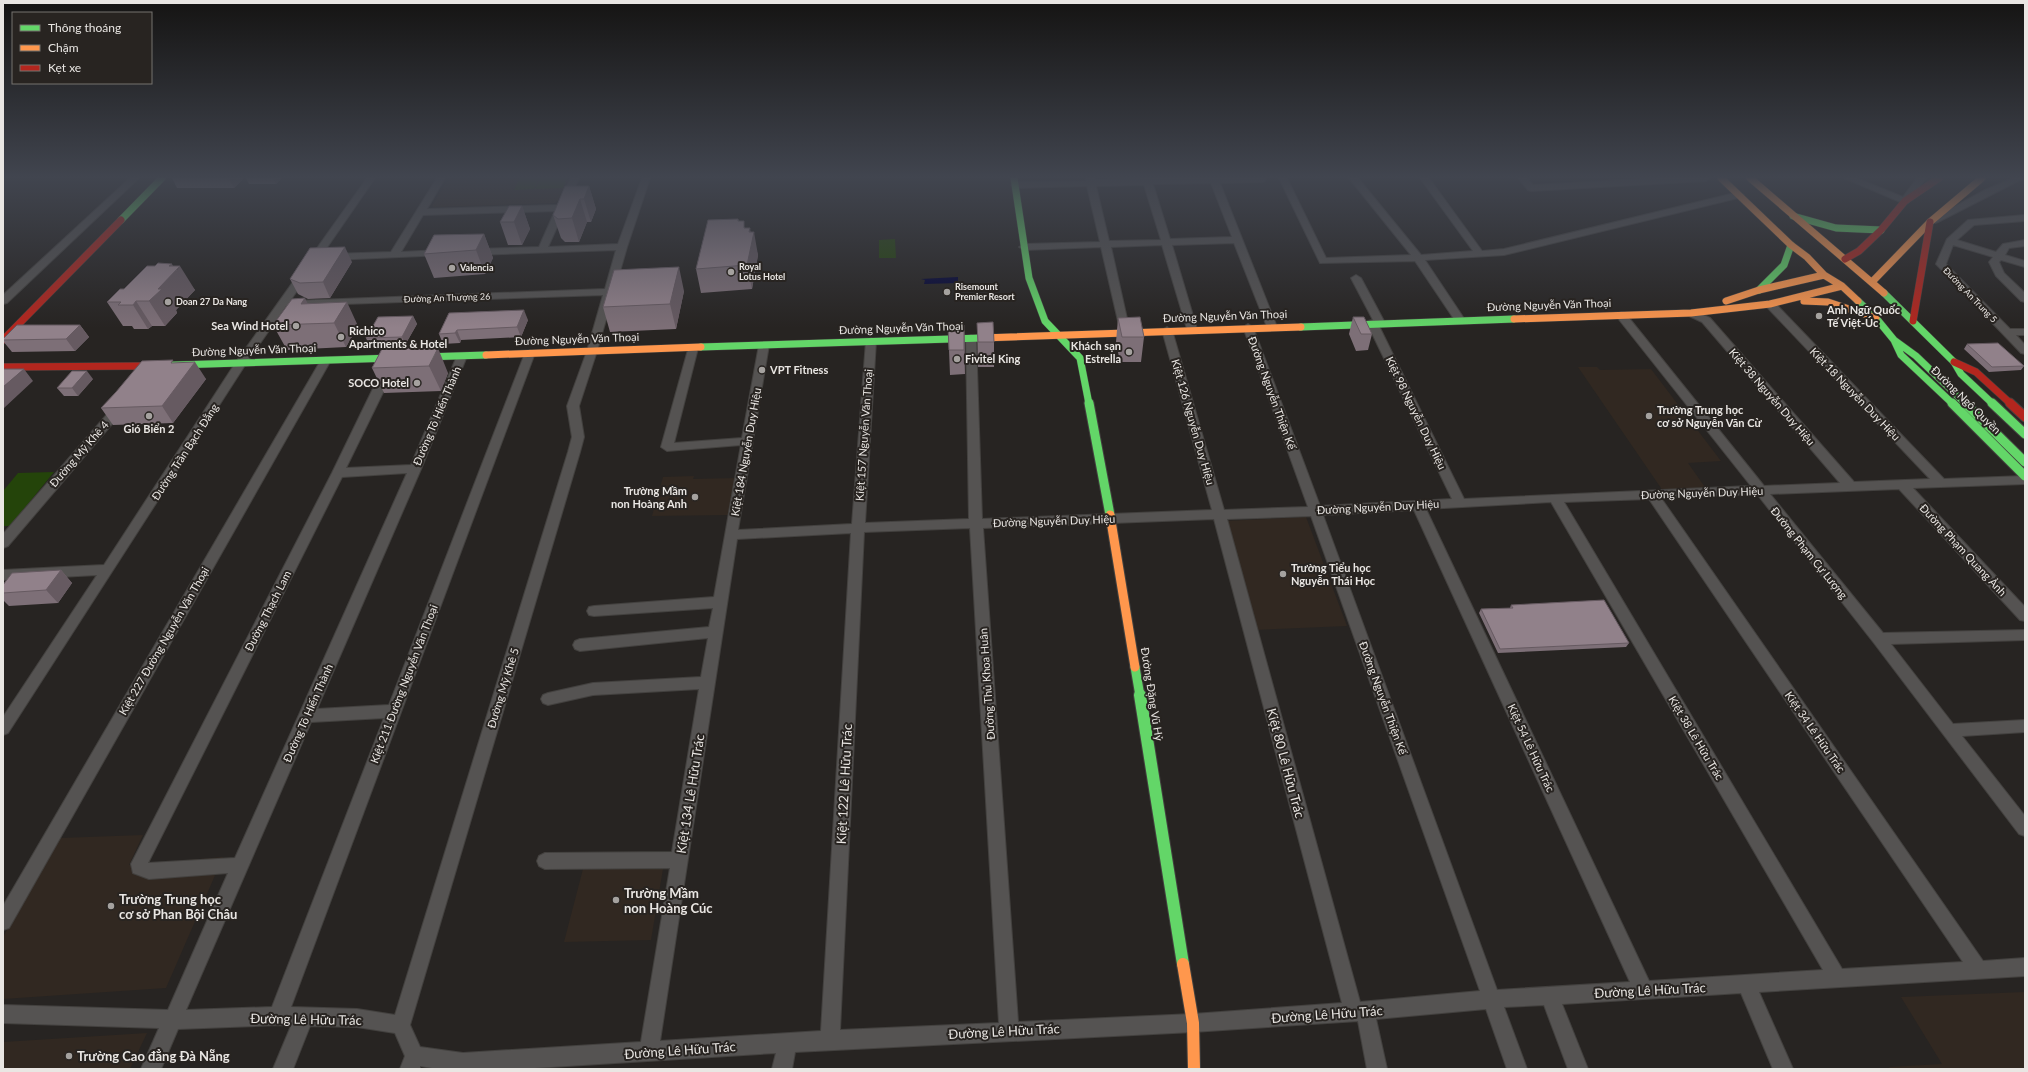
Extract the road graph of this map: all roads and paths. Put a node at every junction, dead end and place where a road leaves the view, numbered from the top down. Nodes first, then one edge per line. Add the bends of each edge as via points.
1 (81, 228) edge
2 (102, 228) edge
3 (113, 228) edge
4 (337, 228) edge
5 (410, 228) edge
6 (552, 228) edge
7 (629, 228) edge
8 (1021, 228) edge
9 (1101, 228) edge
10 (1162, 228) edge
11 (1233, 228) edge
12 (1307, 228) edge
13 (1394, 228) edge
14 (1461, 228) edge
15 (1601, 228) edge
16 (1773, 228) edge
17 (1808, 228) edge
18 (1827, 228) edge
19 (1924, 228) edge
20 (1929, 228) edge
21 (1964, 228) edge
22 (1881, 230) joint
23 (1238, 240) junction
24 (1950, 241) junction
25 (1166, 242) junction
26 (1105, 244) junction
27 (2025, 244) edge
28 (1791, 245) junction
29 (622, 247) junction
30 (1024, 247) junction
31 (542, 250) junction
32 (395, 254) junction
33 (1480, 254) junction
34 (2000, 256) junction
35 (316, 258) junction
36 (1418, 258) junction
37 (1845, 259) junction
38 (2025, 264) edge
39 (1824, 275) junction
40 (1356, 278) dead end
41 (1872, 282) junction
42 (1842, 286) junction
43 (1759, 290) junction
44 (609, 292) junction
45 (2025, 299) edge
46 (1786, 300) junction
47 (3, 301) edge
48 (285, 304) junction
49 (1770, 304) junction
50 (1691, 313) junction
51 (1621, 315) junction
52 (1876, 318) junction
53 (1460, 320) junction
54 (1913, 321) junction
55 (21, 322) junction
56 (1376, 323) junction
57 (5, 325) edge
58 (1248, 327) junction
59 (1272, 327) junction
60 (1192, 329) junction
61 (1167, 330) junction
62 (1125, 332) junction
63 (2006, 332) junction
64 (2025, 332) edge
65 (1088, 333) junction
66 (1056, 334) junction
67 (971, 338) junction
68 (1894, 340) junction
69 (871, 341) junction
70 (4, 345) edge
71 (764, 345) junction
72 (693, 348) junction
73 (592, 351) junction
74 (2025, 351) edge
75 (530, 352) junction
76 (462, 356) junction
77 (394, 358) junction
78 (1080, 358) junction
79 (326, 360) junction
80 (242, 362) junction
81 (1954, 362) junction
82 (155, 366) junction
83 (3, 367) edge
84 (24, 370) junction
85 (3, 375) edge
86 (145, 378) edge
87 (130, 395) edge
88 (2025, 417) edge
89 (2025, 434) edge
90 (747, 441) junction
91 (2025, 462) edge
92 (415, 469) junction
93 (338, 473) junction
94 (2025, 476) edge
95 (2025, 480) edge
96 (1940, 482) junction
97 (1902, 484) junction
98 (1850, 486) junction
99 (1760, 491) junction
100 (1652, 494) junction
101 (1555, 498) junction
102 (1460, 503) junction
103 (1418, 505) junction
104 (1315, 511) junction
105 (1219, 514) junction
106 (1111, 519) junction
107 (976, 524) junction
108 (858, 528) junction
109 (731, 536) junction
110 (3, 543) edge
111 (108, 570) junction
112 (3, 575) edge
113 (721, 602) junction
114 (594, 611) dead end
115 (2025, 616) edge
116 (716, 632) junction
117 (2025, 635) edge
118 (1879, 640) junction
119 (580, 645) dead end
120 (708, 683) junction
121 (548, 699) dead end
122 (393, 711) junction
123 (306, 716) junction
124 (2025, 726) edge
125 (3, 729) edge
126 (1949, 730) junction
127 (2024, 828) edge
128 (680, 860) junction
129 (545, 861) dead end
130 (241, 865) junction
131 (3, 922) edge
132 (2025, 967) edge
133 (1979, 970) junction
134 (1837, 977) junction
135 (1746, 984) junction
136 (1644, 991) junction
137 (1550, 996) junction
138 (1492, 999) junction
139 (1359, 1012) junction
140 (3, 1014) edge
141 (278, 1016) junction
142 (304, 1017) junction
143 (173, 1019) junction
144 (1193, 1023) junction
145 (401, 1025) junction
146 (1009, 1031) junction
147 (830, 1040) junction
148 (787, 1043) junction
149 (650, 1052) junction
150 (412, 1062) edge
151 (151, 1069) edge
152 (283, 1069) edge
153 (782, 1069) edge
154 (1194, 1069) edge
155 (1377, 1069) edge
156 (1516, 1069) edge
157 (1578, 1069) edge
158 (1783, 1069) edge

1 - 47 street
2 - 57 main road
3 - 55 main road
4 - 35 street, Đường Trần Bạch Đằng
5 - 32 street
6 - 31 street
7 - 29 street, Đường Mỹ Khê 5
8 - 30 main road
9 - 26 street
10 - 25 street
11 - 23 street
12 - 36 street via 1323,260
13 - 36 street
14 - 33 street
15 - 33 street via 1504,252
16 - 28 main road, Đường Ngô Quyền
17 - 37 main road, Đường Ngô Quyền
18 - 22 main road via 1854,232
19 - 41 main road
20 - 54 main road
21 - 24 street, Đường An Trung 5
22 - 37 main road via 1859,251
23 - 25 street
23 - 59 street
24 - 34 street
24 - 63 street, Đường An Trung 5 via 1941,264
25 - 26 street
25 - 60 street
26 - 30 street
26 - 62 street
27 - 34 street via 2006,246
28 - 39 main road, Đường Ngô Quyền
28 - 43 main road via 1784,265
29 - 31 street
29 - 44 street, Đường Mỹ Khê 5
30 - 66 main road via 1029,278 1035,295 1045,321
31 - 32 street
32 - 35 street
33 - 36 street
34 - 38 street
34 - 45 street via 1994,262 1996,268
35 - 48 street, Đường Trần Bạch Đằng
36 - 53 street
37 - 39 main road
37 - 41 main road, Đường Ngô Quyền
39 - 42 main road, Đường Ngô Quyền
39 - 43 main road, Đường Nguyễn Văn Thoại
40 - 56 street, Kiệt 98 Nguyễn Duy Hiệu
41 - 42 main road, Đường Nguyễn Văn Thoại
41 - 54 main road, Đường Ngô Quyền
42 - 46 main road, Đường Nguyễn Văn Thoại
42 - 52 main road, Đường Ngô Quyền
43 - 50 main road, Đường Nguyễn Văn Thoại
44 - 48 street, Đường An Thượng 26
44 - 73 street, Đường Mỹ Khê 5
46 - 49 main road, Đường Nguyễn Văn Thoại
46 - 52 main road via 1828,302
48 - 80 street, Đường Trần Bạch Đằng
49 - 50 main road, Đường Nguyễn Văn Thoại
49 - 96 street, Kiệt 18 Nguyễn Duy Hiệu
50 - 51 main road, Đường Nguyễn Văn Thoại
50 - 98 street, Kiệt 38 Nguyễn Duy Hiệu via 1706,320
51 - 53 main road, Đường Nguyễn Văn Thoại
51 - 99 street, Đường Phạm Cự Lượng
52 - 68 main road, Đường Ngô Quyền
53 - 56 main road, Đường Nguyễn Văn Thoại
54 - 81 main road, Đường Ngô Quyền
55 - 57 main road
55 - 70 main road
56 - 59 main road, Đường Nguyễn Văn Thoại
56 - 102 street, Kiệt 98 Nguyễn Duy Hiệu
58 - 59 main road, Đường Nguyễn Văn Thoại
58 - 60 main road, Đường Nguyễn Văn Thoại
58 - 104 street, Đường Nguyễn Thiện Kế
60 - 61 main road, Đường Nguyễn Văn Thoại
61 - 62 main road, Đường Nguyễn Văn Thoại
61 - 105 street, Kiệt 126 Nguyễn Duy Hiệu
62 - 65 main road, Đường Nguyễn Văn Thoại
63 - 64 street
63 - 74 street, Đường An Trung 5
65 - 66 main road, Đường Nguyễn Văn Thoại
65 - 78 main road
66 - 67 main road, Đường Nguyễn Văn Thoại
66 - 78 main road
67 - 69 main road, Đường Nguyễn Văn Thoại
67 - 107 street, Đường Thủ Khoa Huân
68 - 91 main road, Đường Ngô Quyền via 1916,356
68 - 94 main road, Đường Ngô Quyền via 1901,355
69 - 71 main road, Đường Nguyễn Văn Thoại
69 - 108 street, Kiệt 157 Nguyễn Văn Thoại
70 - 84 main road via 8,361
71 - 72 main road, Đường Nguyễn Văn Thoại
71 - 90 street, Kiệt 184 Nguyễn Duy Hiệu
72 - 73 main road, Đường Nguyễn Văn Thoại
72 - 90 street via 667,447
73 - 75 main road, Đường Nguyễn Văn Thoại
73 - 145 street, Đường Mỹ Khê 5 via 573,406 578,437 574,452
75 - 76 main road, Đường Nguyễn Văn Thoại
75 - 122 street, Kiệt 211 Đường Nguyễn Văn Thoại
76 - 77 main road, Đường Nguyễn Văn Thoại
76 - 92 street, Đường Tô Hiến Thành
77 - 79 main road, Đường Nguyễn Văn Thoại
77 - 93 street, Đường Thạch Lam
78 - 106 main road, Đường Đặng Vũ Hỷ
79 - 80 main road, Đường Nguyễn Văn Thoại
79 - 131 street, Kiệt 227 Đường Nguyễn Văn Thoại
80 - 82 main road, Đường Nguyễn Văn Thoại
80 - 111 street, Đường Trần Bạch Đằng
81 - 88 main road, Đường Ngô Quyền via 1976,372
81 - 89 main road, Đường Ngô Quyền via 1961,374
82 - 84 main road, Đường Nguyễn Văn Thoại
82 - 86 street
83 - 84 main road, Đường Nguyễn Văn Thoại
84 - 85 main road, Đường Nguyễn Văn Thoại
87 - 110 street, Đường Mỹ Khê 4
90 - 109 street, Kiệt 184 Nguyễn Duy Hiệu
92 - 93 street
92 - 123 street, Đường Tô Hiến Thành
93 - 130 street, Đường Thạch Lam via 139,868 149,870
95 - 96 street, Đường Nguyễn Duy Hiệu
96 - 97 street, Đường Nguyễn Duy Hiệu
97 - 98 street, Đường Nguyễn Duy Hiệu
97 - 115 street, Đường Phạm Quang Ảnh
98 - 99 street, Đường Nguyễn Duy Hiệu
99 - 100 street, Đường Nguyễn Duy Hiệu
99 - 118 street, Đường Phạm Cự Lượng
100 - 101 street, Đường Nguyễn Duy Hiệu
100 - 133 street, Kiệt 34 Lê Hữu Trác
101 - 102 street, Đường Nguyễn Duy Hiệu
101 - 134 street, Kiệt 38 Lê Hữu Trác
102 - 103 street, Đường Nguyễn Duy Hiệu
103 - 104 street, Đường Nguyễn Duy Hiệu
103 - 136 street, Kiệt 54 Lê Hữu Trác
104 - 105 street, Đường Nguyễn Duy Hiệu
104 - 138 street, Đường Nguyễn Thiện Kế
105 - 106 street, Đường Nguyễn Duy Hiệu
105 - 139 street, Kiệt 80 Lê Hữu Trác
106 - 107 street, Đường Nguyễn Duy Hiệu
106 - 144 main road, Đường Đặng Vũ Hỷ
107 - 108 street, Đường Nguyễn Duy Hiệu
107 - 146 street, Đường Thủ Khoa Huân
108 - 109 street, Đường Nguyễn Duy Hiệu
108 - 147 street, Kiệt 122 Lê Hữu Trác
109 - 113 street, Kiệt 134 Lê Hữu Trác
111 - 112 street
111 - 125 street, Đường Trần Bạch Đằng
113 - 114 street
113 - 116 street, Kiệt 134 Lê Hữu Trác
116 - 119 street
116 - 120 street, Kiệt 134 Lê Hữu Trác
117 - 118 street
118 - 126 street, Đường Phạm Cự Lượng
120 - 121 street via 593,689
120 - 128 street, Kiệt 134 Lê Hữu Trác
122 - 123 street
122 - 141 street, Kiệt 211 Đường Nguyễn Văn Thoại
123 - 130 street, Đường Tô Hiến Thành
124 - 126 street
126 - 127 street, Đường Phạm Cự Lượng
128 - 129 street
128 - 149 street, Kiệt 134 Lê Hữu Trác
130 - 143 street, Đường Tô Hiến Thành
132 - 133 street, Đường Lê Hữu Trác
133 - 134 street, Đường Lê Hữu Trác
134 - 135 street, Đường Lê Hữu Trác
135 - 136 street, Đường Lê Hữu Trác
135 - 158 street
136 - 137 street, Đường Lê Hữu Trác
137 - 138 street, Đường Lê Hữu Trác
137 - 157 street
138 - 139 street, Đường Lê Hữu Trác
138 - 156 street, Đường Nguyễn Thiện Kế
139 - 144 street, Đường Lê Hữu Trác
139 - 155 street, Kiệt 80 Lê Hữu Trác
140 - 143 street, Đường Lê Hữu Trác
141 - 142 street, Đường Lê Hữu Trác
141 - 143 street, Đường Lê Hữu Trác
142 - 145 street, Đường Lê Hữu Trác via 357,1018
142 - 152 street
143 - 151 street, Đường Tô Hiến Thành
144 - 146 street, Đường Lê Hữu Trác
144 - 154 main road, Đường Đặng Vũ Hỷ
145 - 150 street, Đường Lê Hữu Trác
146 - 147 street, Đường Lê Hữu Trác
147 - 148 street, Đường Lê Hữu Trác
148 - 149 street, Đường Lê Hữu Trác
148 - 153 street
149 - 150 street, Đường Lê Hữu Trác via 463,1062

